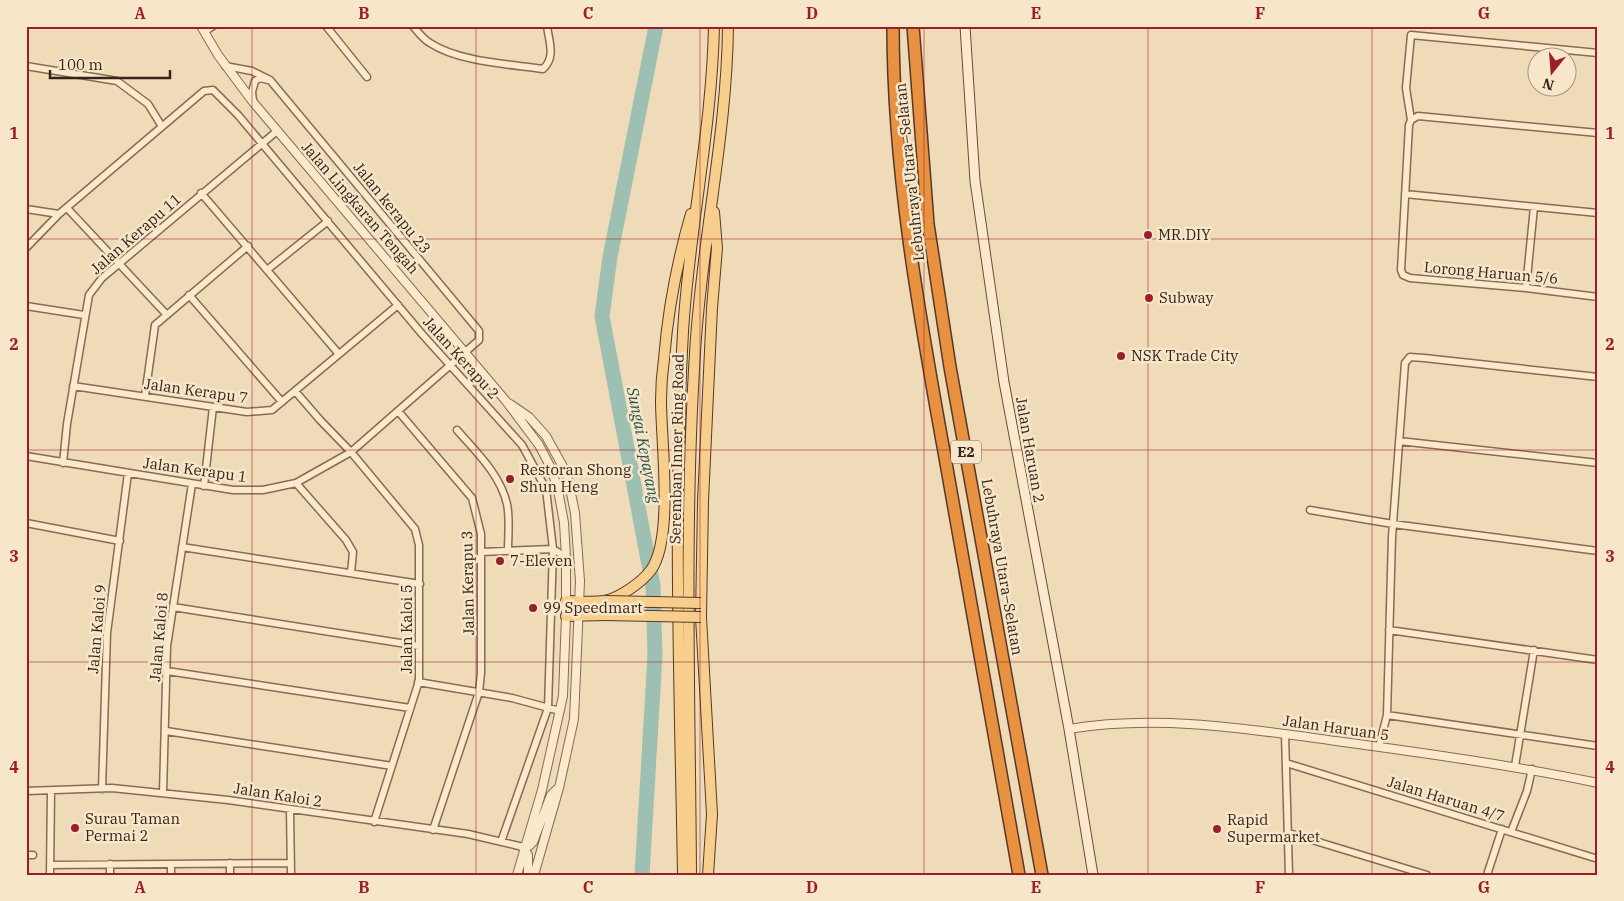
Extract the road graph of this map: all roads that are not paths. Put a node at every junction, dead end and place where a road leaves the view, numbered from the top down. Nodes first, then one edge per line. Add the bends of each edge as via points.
1 (213, 26) edge
2 (326, 26) edge
3 (413, 26) edge
4 (547, 26) edge
5 (714, 26) edge
6 (728, 26) edge
7 (893, 26) edge
8 (914, 26) edge
9 (965, 26) edge
10 (203, 29) edge
11 (1598, 53) edge
12 (26, 66) edge
13 (225, 66) junction
14 (367, 77) dead end
15 (270, 80) junction
16 (253, 102) junction
17 (1411, 120) junction
18 (161, 125) junction
19 (277, 132) junction
20 (1598, 134) edge
21 (263, 143) junction
22 (201, 194) junction
23 (1405, 194) junction
24 (696, 196) junction
25 (712, 196) junction
26 (1534, 207) junction
27 (67, 208) junction
28 (26, 209) edge
29 (1598, 213) edge
30 (58, 214) junction
31 (328, 221) junction
32 (248, 246) junction
33 (26, 248) edge
34 (120, 265) junction
35 (267, 270) junction
36 (1526, 288) junction
37 (189, 296) junction
38 (1598, 297) edge
39 (398, 305) junction
40 (26, 306) edge
41 (84, 315) junction
42 (167, 315) junction
43 (338, 353) junction
44 (466, 353) junction
45 (451, 366) junction
46 (1598, 377) edge
47 (73, 386) junction
48 (295, 391) junction
49 (145, 396) junction
50 (282, 402) junction
51 (506, 402) junction
52 (213, 407) junction
53 (398, 411) junction
54 (457, 430) dead end
55 (1400, 441) junction
56 (351, 452) junction
57 (26, 456) edge
58 (64, 463) junction
59 (1598, 464) edge
60 (128, 473) junction
61 (296, 483) junction
62 (192, 484) junction
63 (204, 486) junction
64 (1310, 510) dead end
65 (26, 524) edge
66 (1393, 524) junction
67 (120, 541) junction
68 (182, 547) junction
69 (553, 549) junction
70 (508, 550) junction
71 (1598, 551) edge
72 (481, 552) junction
73 (566, 557) junction
74 (351, 573) junction
75 (420, 584) junction
76 (566, 601) junction
77 (580, 601) junction
78 (605, 601) junction
79 (701, 603) junction
80 (173, 607) junction
81 (566, 616) junction
82 (580, 616) junction
83 (701, 617) junction
84 (1389, 630) junction
85 (420, 646) junction
86 (1534, 650) junction
87 (1598, 660) edge
88 (167, 671) junction
89 (418, 682) junction
90 (479, 692) junction
91 (410, 708) junction
92 (548, 708) junction
93 (560, 711) junction
94 (1387, 715) junction
95 (1070, 729) junction
96 (166, 731) junction
97 (1285, 734) junction
98 (1521, 734) junction
99 (1598, 746) edge
100 (1379, 747) junction
101 (1286, 763) junction
102 (392, 766) junction
103 (1515, 766) junction
104 (1532, 769) junction
105 (1598, 783) edge
106 (559, 788) junction
107 (102, 789) junction
108 (26, 791) edge
109 (51, 791) junction
110 (162, 793) junction
111 (290, 810) junction
112 (374, 822) junction
113 (1502, 829) junction
114 (433, 830) junction
115 (1289, 832) junction
116 (1510, 832) junction
117 (501, 842) junction
118 (523, 847) junction
119 (1598, 859) edge
120 (230, 863) junction
121 (291, 863) junction
122 (50, 864) junction
123 (110, 864) junction
124 (171, 864) junction
125 (50, 875) edge
126 (110, 875) edge
127 (171, 875) edge
128 (230, 875) edge
129 (291, 875) edge
130 (517, 875) edge
131 (528, 875) edge
132 (534, 875) edge
133 (683, 875) edge
134 (692, 875) edge
135 (708, 875) edge
136 (1019, 875) edge
137 (1042, 875) edge
138 (1093, 875) edge
139 (1289, 875) edge
140 (1428, 875) edge
141 (1487, 875) edge

1 - 10 street
2 - 14 street
3 - 4 street via 428,42 443,50 543,69 552,54
5 - 24 main road, Seremban Inner Ring Road
6 - 25 main road, Seremban Inner Ring Road
7 - 136 highway, Lebuhraya Utara–Selatan / E2 via 897,124 927,358
8 - 137 highway, Lebuhraya Utara–Selatan / E2 via 928,224 950,367
9 - 95 main road, Jalan Haruan 2 via 976,181 1004,382
10 - 13 street, Jalan Lingkaran Tengah
11 - 17 street via 1411,35 1406,88
12 - 18 street via 117,81 148,104
13 - 15 street via 252,71
13 - 16 street, Jalan Lingkaran Tengah
15 - 16 street via 260,78 255,81
15 - 44 street, Jalan kerapu 23 via 479,331 479,340
16 - 19 street, Jalan Lingkaran Tengah
17 - 20 street via 1418,116
17 - 23 street
18 - 21 street, Jalan Kerapu 2 via 204,91 213,90
18 - 27 street
19 - 21 street, Jalan Kerapu 11
19 - 44 street, Jalan Lingkaran Tengah
21 - 22 street, Jalan Kerapu 11
21 - 31 street, Jalan Kerapu 2
22 - 32 street
22 - 34 street, Jalan Kerapu 11
23 - 26 street
23 - 36 street, Lorong Haruan 5/6 via 1403,275
24 - 78 main road via 673,284 664,359 661,400 662,540 651,570 632,587
24 - 133 main road, Seremban Inner Ring Road via 684,320 678,457 677,655
25 - 79 main road via 717,238
25 - 134 main road, Seremban Inner Ring Road via 694,356 689,584
26 - 29 street
26 - 36 street
27 - 30 street
27 - 34 street
28 - 30 street
30 - 33 street
31 - 35 street
31 - 39 street, Jalan Kerapu 2
32 - 35 street
32 - 37 street
34 - 41 street, Jalan Kerapu 11 via 102,278 89,295
34 - 42 street
35 - 43 street
36 - 38 street, Lorong Haruan 5/6
37 - 42 street
37 - 50 street
39 - 43 street, Jalan Kerapu 7
39 - 45 street, Jalan Kerapu 2
40 - 41 street
41 - 47 street, Jalan Kerapu 11
42 - 49 street via 154,324
43 - 48 street, Jalan Kerapu 7
44 - 45 street, Jalan Kerapu 1
44 - 51 street, Jalan Lingkaran Tengah
45 - 53 street, Jalan Kerapu 1
45 - 69 street, Jalan Kerapu 2 via 522,445 546,489
46 - 55 street via 1410,357 1405,363
47 - 49 street, Jalan Kerapu 7
47 - 58 street, Jalan Kerapu 11
48 - 50 street, Jalan Kerapu 7
48 - 56 street, Jalan Kaloi 5
49 - 52 street, Jalan Kerapu 7
50 - 52 street, Jalan Kerapu 7 via 272,410 247,412
51 - 73 street, Jalan Lingkaran Tengah via 539,445 551,468 564,523
51 - 77 street, Jalan Lingkaran Tengah via 529,417 546,436 567,474 575,513
52 - 63 street
53 - 56 street, Jalan Kerapu 1
53 - 72 street, Jalan Kerapu 3 via 472,498 479,523
54 - 70 street via 501,486 507,504
55 - 59 street
55 - 66 street
56 - 61 street, Jalan Kerapu 1
56 - 75 street, Jalan Kaloi 5 via 415,529 419,545
57 - 58 street, Jalan Kerapu 1
58 - 60 street, Jalan Kerapu 1
60 - 62 street, Jalan Kerapu 1
60 - 67 street, Jalan Kaloi 9
61 - 63 street, Jalan Kerapu 1 via 248,491
61 - 74 street via 346,540 353,552
62 - 63 street, Jalan Kerapu 1
62 - 68 street, Jalan Kaloi 8
64 - 66 street
65 - 67 street
66 - 71 street
66 - 84 street
67 - 107 street, Jalan Kaloi 9 via 106,633
68 - 74 street
68 - 80 street, Jalan Kaloi 8
69 - 70 street
69 - 73 street
69 - 92 street, Jalan Kerapu 2
70 - 72 street
72 - 90 street, Jalan Kerapu 3
73 - 76 street, Jalan Lingkaran Tengah
74 - 75 street
75 - 85 street, Jalan Kaloi 5
76 - 77 main road
76 - 81 street, Jalan Lingkaran Tengah
77 - 78 main road
77 - 82 street, Jalan Lingkaran Tengah
78 - 79 main road, bridge
79 - 83 main road, bridge
80 - 85 street
80 - 88 street, Jalan Kaloi 8
81 - 82 main road
81 - 93 street, Jalan Lingkaran Tengah
82 - 83 main road, bridge
82 - 106 street, Jalan Lingkaran Tengah via 574,719
83 - 135 main road via 712,814
84 - 86 street
84 - 94 street
85 - 89 street, Jalan Kaloi 5
86 - 87 street
86 - 98 street
88 - 91 street
88 - 96 street, Jalan Kaloi 8
89 - 90 street
89 - 91 street, Jalan Kaloi 5
90 - 92 street
90 - 114 street, Jalan Kerapu 3
91 - 102 street, Jalan Kaloi 5
92 - 93 street
92 - 117 street, Jalan Kerapu 2
93 - 118 street, Jalan Lingkaran Tengah via 542,790
94 - 98 street
94 - 100 street
95 - 97 street, Jalan Haruan 5 via 1102,724 1164,723
95 - 138 main road, Jalan Haruan 2
96 - 102 street
96 - 110 street, Jalan Kaloi 8
97 - 100 street, Jalan Haruan 5
97 - 101 street
98 - 99 street
98 - 103 street
100 - 103 street, Jalan Haruan 5
101 - 113 street, Jalan Haruan 4/7
101 - 115 street
102 - 112 street, Jalan Kaloi 5
103 - 104 street, Jalan Haruan 5
104 - 105 street, Jalan Haruan 5
104 - 116 street
106 - 118 street via 551,796 533,842
106 - 132 street, Jalan Lingkaran Tengah
107 - 109 street, Jalan Kaloi 2
107 - 110 street, Jalan Kaloi 2
108 - 109 street, Jalan Kaloi 2
109 - 122 street
110 - 111 street, Jalan Kaloi 2
111 - 112 street, Jalan Kaloi 2
111 - 121 street
112 - 114 street, Jalan Kaloi 2
113 - 116 street, Jalan Haruan 4/7
113 - 141 street
114 - 117 street, Jalan Kaloi 2
115 - 139 street
115 - 140 street
116 - 119 street, Jalan Haruan 4/7
117 - 118 street, Jalan Kaloi 2
118 - 130 street, Jalan Lingkaran Tengah
118 - 131 street via 528,855
120 - 121 street
120 - 124 street
120 - 128 street
121 - 129 street
122 - 123 street
122 - 125 street
123 - 124 street
123 - 126 street
124 - 127 street

